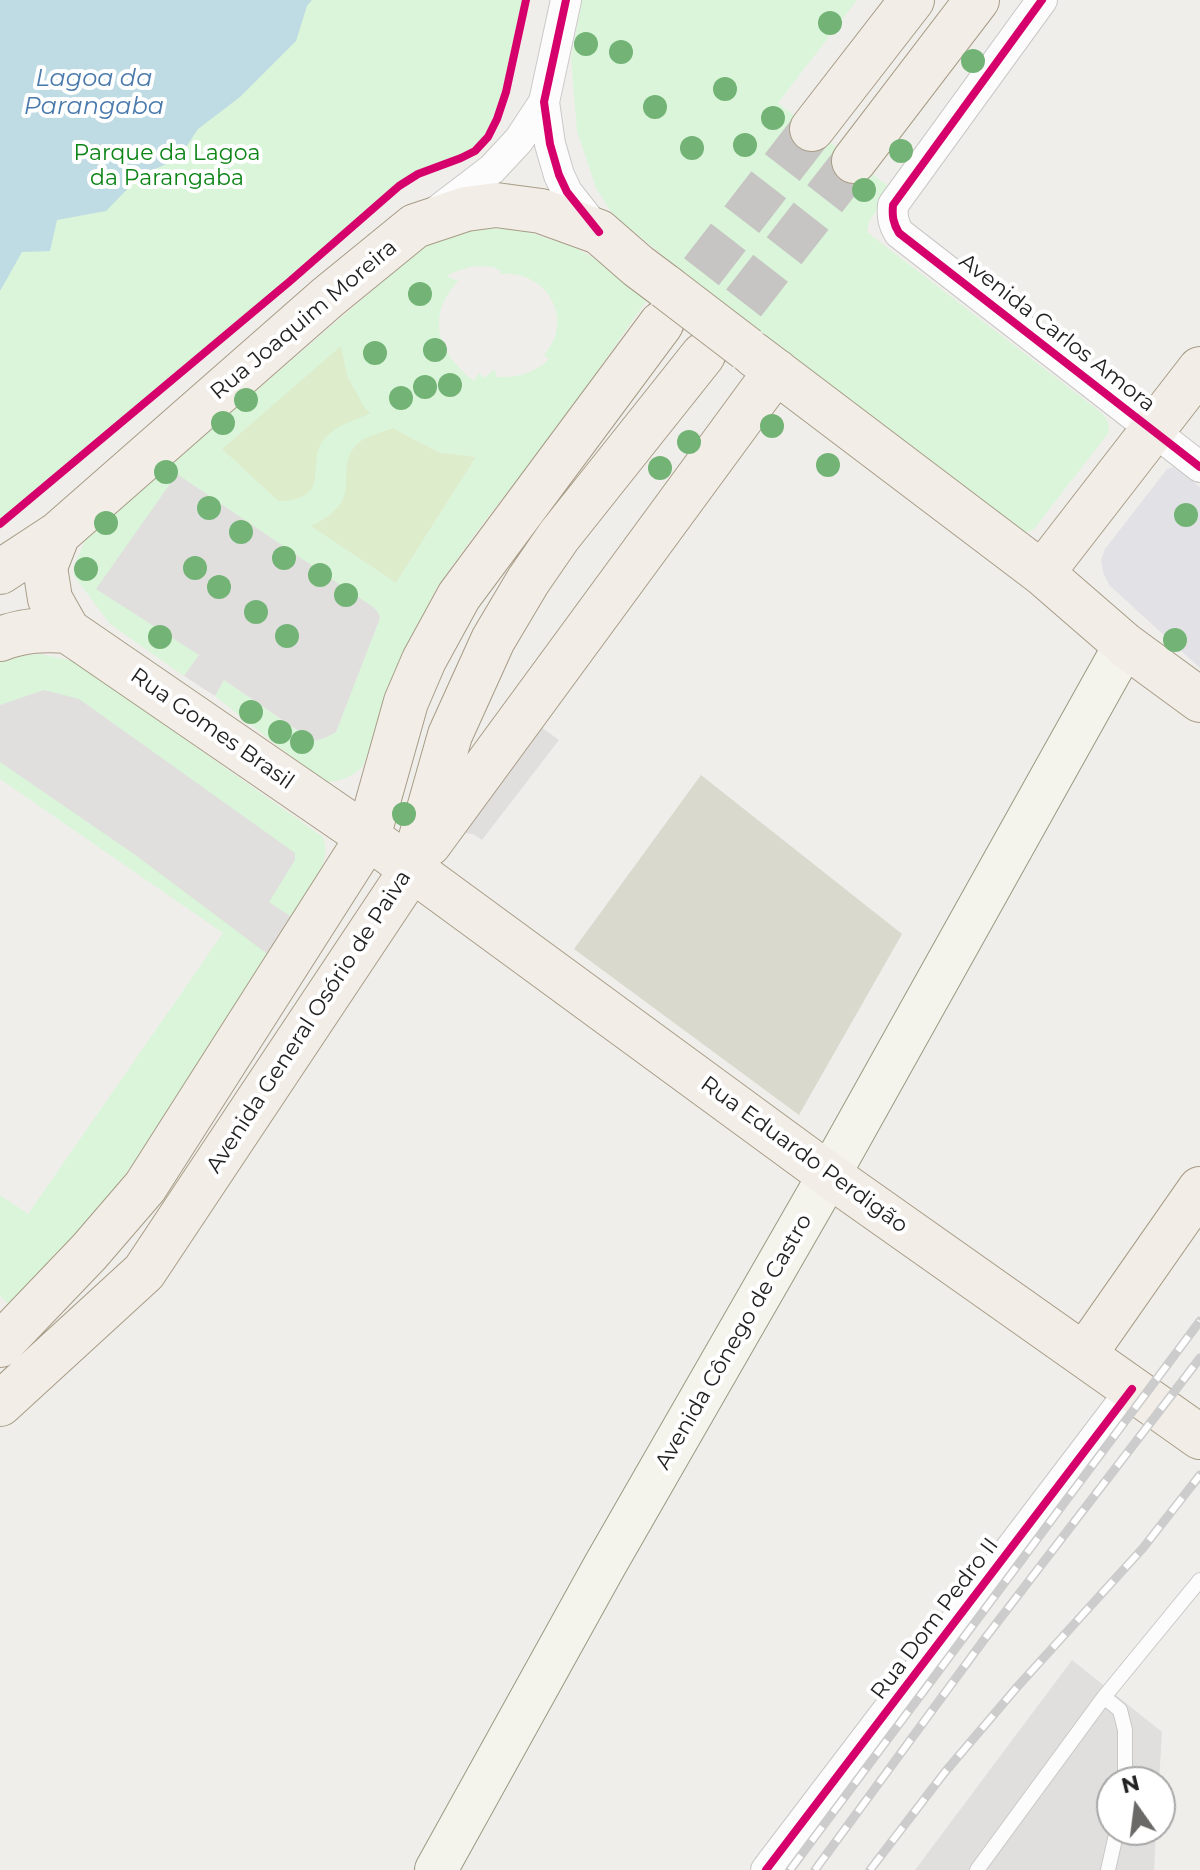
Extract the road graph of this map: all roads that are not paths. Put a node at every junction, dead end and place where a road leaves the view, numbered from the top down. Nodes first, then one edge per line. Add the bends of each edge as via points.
1 (566, 0) edge
2 (912, 0) edge
3 (977, 0) edge
4 (1042, 0) edge
5 (544, 102) junction
6 (812, 129) tunnel mouth
7 (854, 161) tunnel mouth
8 (415, 226) junction
9 (599, 232) junction
10 (664, 305) junction
11 (703, 355) tunnel mouth
12 (761, 360) junction
13 (1200, 369) edge
14 (1152, 430) junction
15 (1200, 467) edge
16 (58, 534) junction
17 (0, 572) edge
18 (1042, 573) junction
19 (68, 631) junction
20 (0, 639) edge
21 (1125, 645) junction
22 (1200, 700) edge
23 (368, 837) junction
24 (412, 869) junction
25 (829, 1175) junction
26 (1200, 1189) edge
27 (0, 1345) edge
28 (1084, 1355) junction
29 (1132, 1389) junction
30 (0, 1404) edge
31 (1200, 1437) edge
32 (1200, 1580) edge
33 (1104, 1697) junction
34 (1125, 1766) edge
35 (1113, 1846) edge
36 (436, 1870) edge
37 (766, 1870) edge
38 (977, 1870) edge
39 (1108, 1870) edge

1 - 5 street, Rua Joaquim Moreira
2 - 6 main road
3 - 7 main road
4 - 14 street, Avenida Carlos Amora via 893,205 892,216 899,233
5 - 8 street, Rua Joaquim Moreira via 492,169
5 - 9 street, Rua Joaquim Moreira via 559,175
8 - 9 main road via 496,205 541,211
8 - 16 main road, Rua Joaquim Moreira
9 - 10 main road via 638,266
10 - 12 main road, bridge
10 - 23 main road via 459,596 406,702
11 - 24 main road, Avenida General Osório de Paiva via 559,536 493,640 450,735
12 - 18 main road
12 - 24 main road
13 - 14 main road
14 - 15 street, Avenida Carlos Amora
14 - 18 main road
16 - 17 main road
16 - 19 main road via 45,567 50,599
18 - 21 main road
19 - 20 main road via 42,629
19 - 23 main road, Rua Gomes Brasil
21 - 22 main road
21 - 25 main road, Avenida Cônego de Castro
23 - 24 main road, Rua Gomes Brasil
23 - 27 main road via 145,1187
24 - 25 main road, Rua Eduardo Perdigão
24 - 30 main road, Avenida General Osório de Paiva via 144,1272
25 - 28 main road, Rua Eduardo Perdigão
25 - 36 main road, Avenida Cônego de Castro
26 - 28 main road
28 - 29 main road, Rua Eduardo Perdigão
29 - 31 main road, Rua Eduardo Perdigão
29 - 37 street, Rua Dom Pedro II
32 - 33 lane
33 - 34 lane via 1120,1710
33 - 38 lane
35 - 39 lane

